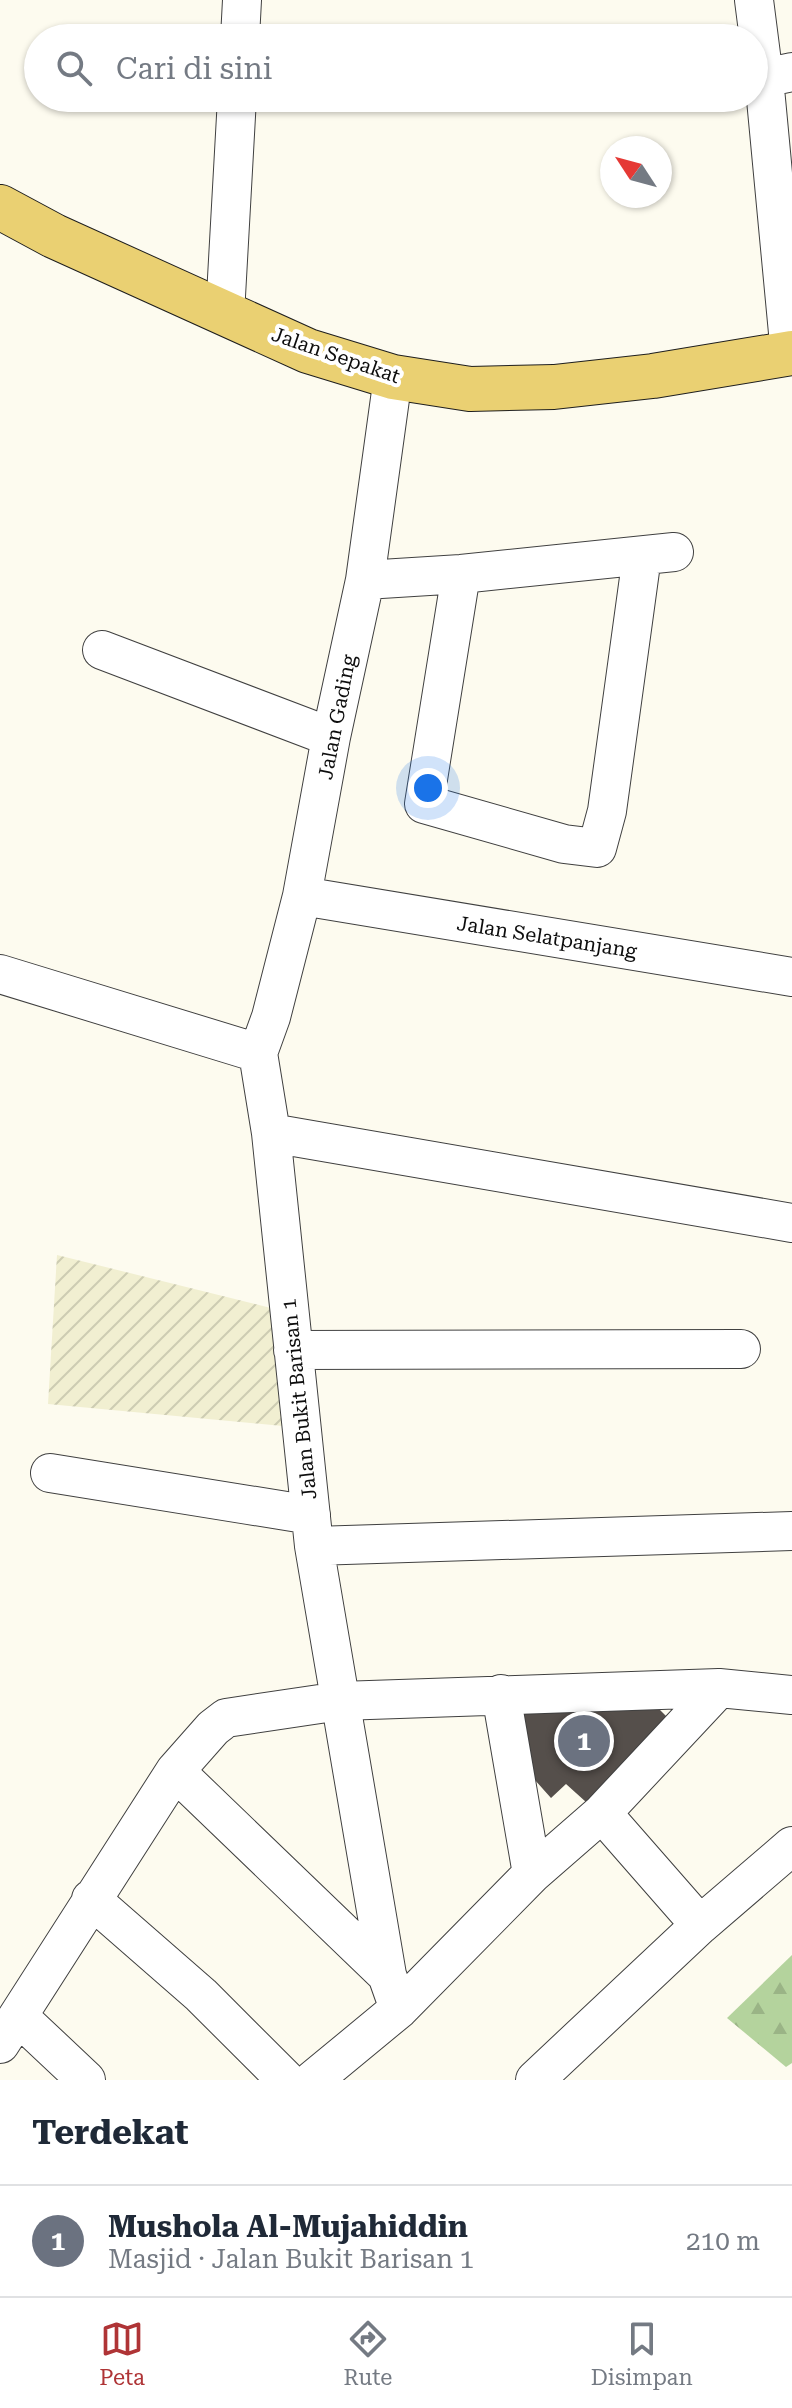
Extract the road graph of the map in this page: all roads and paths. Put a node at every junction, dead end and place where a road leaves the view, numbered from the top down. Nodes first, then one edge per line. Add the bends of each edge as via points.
1 (242, 0) edge
2 (754, 0) edge
3 (241, 24) edge
4 (762, 24) edge
5 (768, 44) edge
6 (778, 75) edge
7 (236, 112) edge
8 (0, 207) edge
9 (225, 314) junction
10 (791, 354) edge
11 (393, 377) junction
12 (461, 574) junction
13 (365, 580) junction
14 (102, 650) dead end
15 (331, 737) junction
16 (302, 896) junction
17 (0, 974) edge
18 (792, 977) edge
19 (258, 1053) junction
20 (271, 1133) junction
21 (792, 1223) edge
22 (741, 1349) dead end
23 (293, 1350) junction
24 (50, 1473) dead end
25 (312, 1530) junction
26 (792, 1531) edge
27 (719, 1688) junction
28 (501, 1694) junction
29 (792, 1695) edge
30 (340, 1701) junction
31 (175, 1771) junction
32 (602, 1813) junction
33 (792, 1846) edge
34 (532, 1874) junction
35 (91, 1899) junction
36 (700, 1925) junction
37 (393, 1992) junction
38 (9, 2030) edge
39 (86, 2080) edge
40 (286, 2080) edge
41 (313, 2080) edge
42 (535, 2080) edge

1 - 3 street
2 - 4 street
5 - 6 street
6 - 10 street
7 - 9 street
8 - 9 main road, Jalan Sepakat
9 - 11 main road, Jalan Sepakat via 308,351
10 - 11 main road, Jalan Sepakat via 554,387 470,389
11 - 13 street, Jalan Gading
12 - 12 street via 424,804 564,844 597,848 658,554
12 - 13 street
13 - 15 street, Jalan Gading
14 - 15 street
15 - 16 street, Jalan Gading
16 - 18 street, Jalan Selatpanjang
16 - 19 street, Jalan Gading
17 - 19 street
19 - 20 street, Jalan Bukit Barisan 1
20 - 21 street
20 - 23 street, Jalan Bukit Barisan 1
22 - 23 street
23 - 25 street, Jalan Bukit Barisan 1
24 - 25 street
25 - 26 street
25 - 30 street, Jalan Bukit Barisan 1
27 - 28 street
27 - 29 street
27 - 32 street
28 - 30 street
28 - 34 street
30 - 31 street via 226,1718
30 - 37 street, Jalan Bukit Barisan 1
31 - 35 street
31 - 37 street
32 - 34 street
32 - 36 street
33 - 36 street
34 - 37 street
35 - 38 street
35 - 40 street via 201,1995
36 - 42 street
37 - 41 street
38 - 39 street

